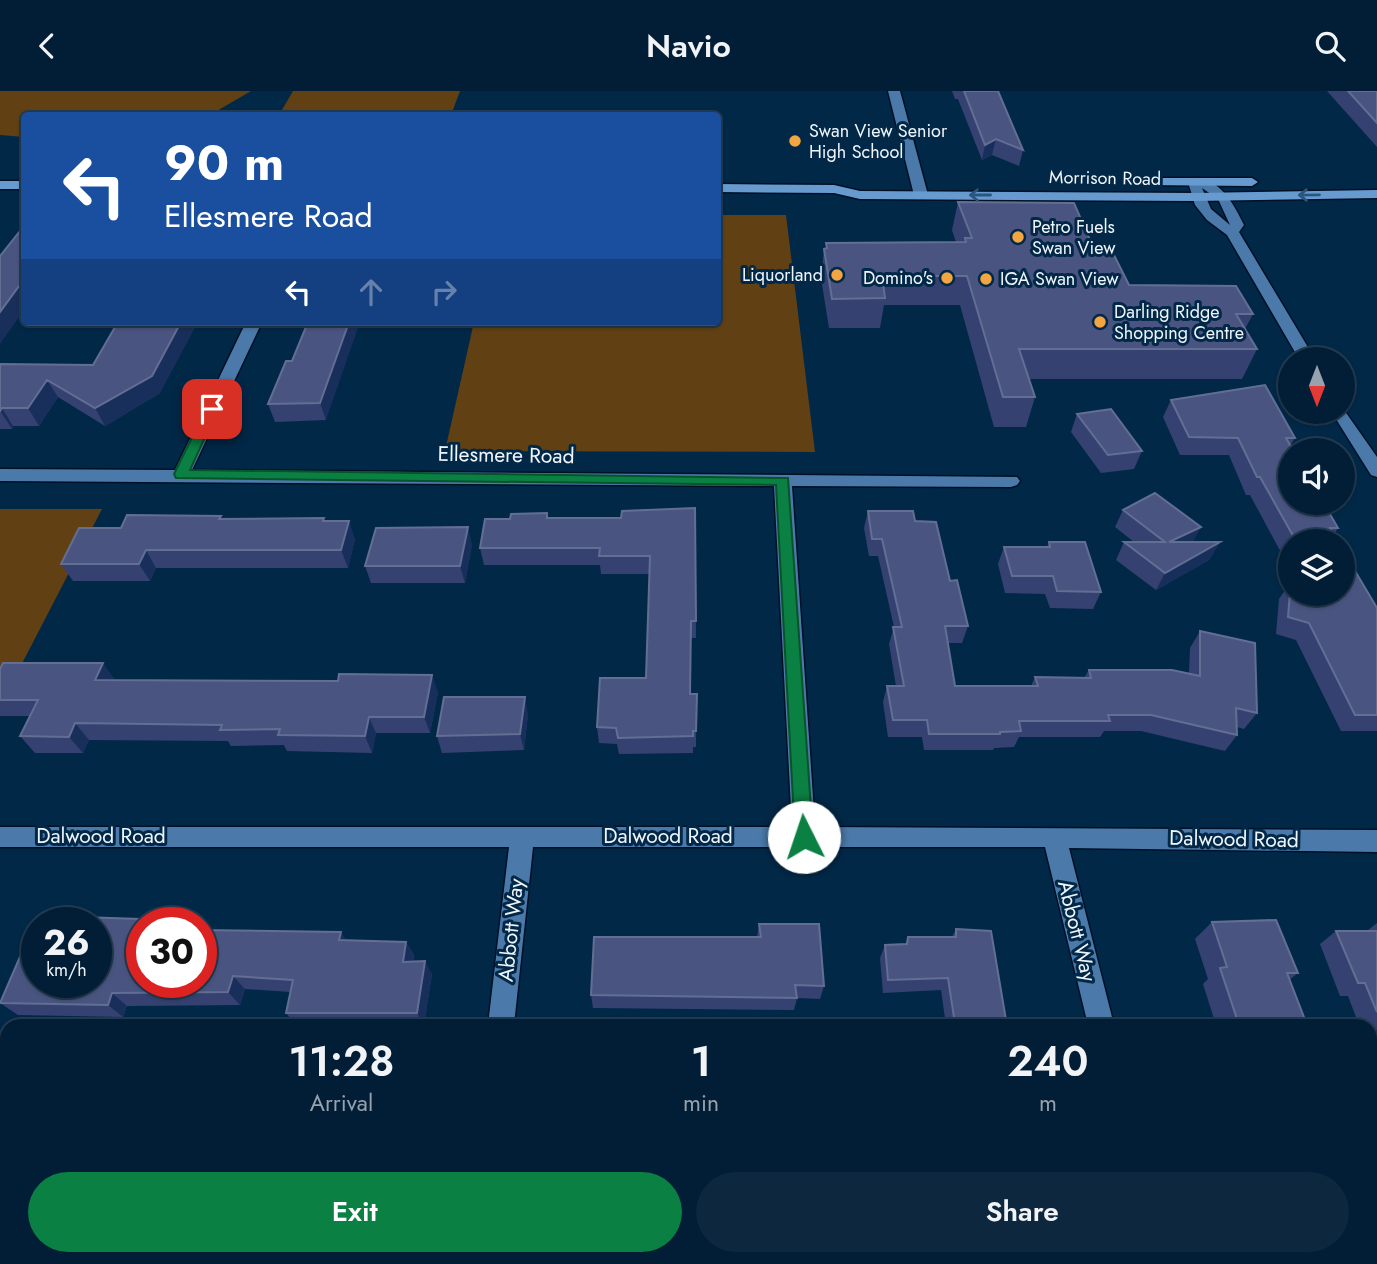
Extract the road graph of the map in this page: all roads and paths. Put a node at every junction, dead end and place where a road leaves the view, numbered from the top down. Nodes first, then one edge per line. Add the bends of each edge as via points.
1 (894, 91) edge
2 (1197, 182) junction
3 (1377, 183) edge
4 (0, 185) edge
5 (21, 185) edge
6 (721, 188) edge
7 (920, 189) junction
8 (1377, 194) edge
9 (1195, 197) junction
10 (1223, 197) junction
11 (1232, 232) junction
12 (252, 326) edge
13 (1300, 347) edge
14 (1347, 424) edge
15 (1377, 471) edge
16 (0, 474) edge
17 (181, 474) junction
18 (783, 481) junction
19 (1011, 481) dead end
20 (522, 835) junction
21 (0, 837) edge
22 (804, 837) junction
23 (1054, 837) junction
24 (1377, 841) edge
25 (502, 1019) edge
26 (1100, 1019) edge

1 - 7 street
2 - 3 main road, Morrison Road
2 - 7 main road, Morrison Road
2 - 9 street
2 - 10 street
4 - 5 main road
6 - 7 main road, Morrison Road via 834,189 860,195
9 -> 7 main road, Morrison Road
8 -> 10 main road, Morrison Road
9 - 10 main road, Morrison Road
9 - 11 street via 1214,222
10 - 11 street via 1237,225
11 - 13 street
12 - 17 street
14 - 15 street
16 - 17 street, Ellesmere Road
17 - 18 street, Ellesmere Road
18 - 19 street, Ellesmere Road
18 - 22 street
20 - 21 street, Dalwood Road
20 - 22 street, Dalwood Road
20 - 25 street, Abbott Way
22 - 23 street, Dalwood Road
23 - 24 street, Dalwood Road
23 - 26 street, Abbott Way

